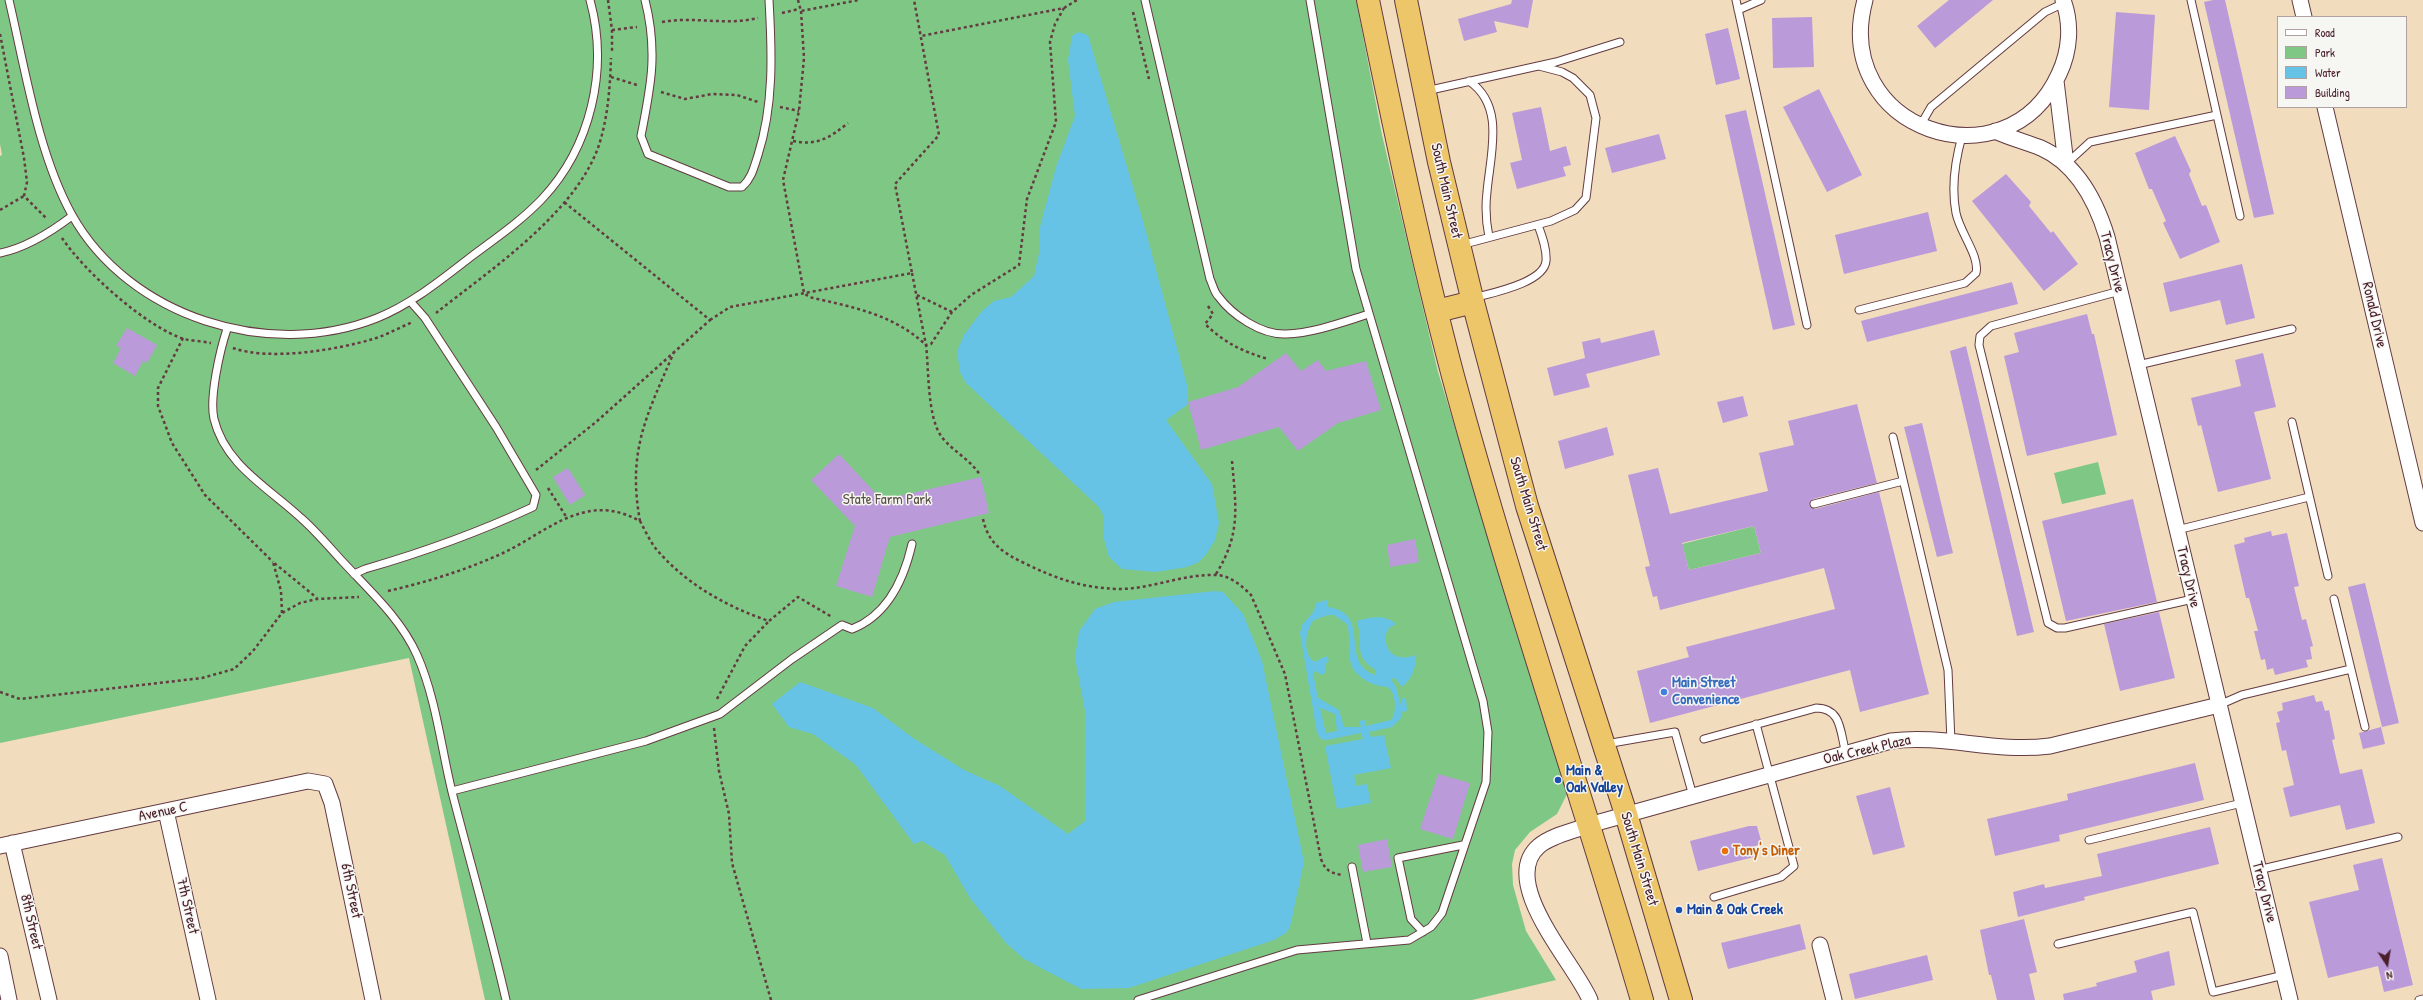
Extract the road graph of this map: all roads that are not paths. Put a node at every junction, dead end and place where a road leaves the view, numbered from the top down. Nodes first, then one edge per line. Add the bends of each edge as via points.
1 (9, 0) edge
2 (590, 0) edge
3 (645, 0) edge
4 (768, 0) edge
5 (1145, 0) edge
6 (1310, 0) edge
7 (1368, 0) edge
8 (1406, 0) edge
9 (1736, 0) edge
10 (1761, 0) edge
11 (1865, 0) edge
12 (2191, 0) edge
13 (2300, 0) edge
14 (2064, 1) edge
15 (1738, 10) junction
16 (2304, 16) edge
17 (1620, 42) dead end
18 (1539, 66) junction
19 (1469, 81) junction
20 (2056, 81) junction
21 (1424, 91) junction
22 (2325, 108) edge
23 (2217, 115) junction
24 (1920, 126) junction
25 (1995, 131) junction
26 (1962, 136) junction
27 (2066, 164) junction
28 (72, 216) junction
29 (2240, 216) dead end
30 (1538, 225) junction
31 (1489, 237) junction
32 (1459, 246) junction
33 (0, 253) edge
34 (2120, 291) junction
35 (1472, 300) junction
36 (410, 301) junction
37 (1859, 310) dead end
38 (1437, 311) junction
39 (1369, 314) junction
40 (1807, 325) dead end
41 (227, 329) junction
42 (2292, 329) dead end
43 (2138, 365) junction
44 (2292, 422) dead end
45 (1893, 437) dead end
46 (1903, 482) junction
47 (2309, 497) junction
48 (1814, 504) dead end
49 (2423, 524) edge
50 (2177, 530) junction
51 (912, 544) dead end
52 (354, 574) junction
53 (2328, 576) dead end
54 (2193, 598) junction
55 (2334, 599) dead end
56 (2351, 669) junction
57 (2219, 705) junction
58 (1756, 724) junction
59 (2365, 727) dead end
60 (1704, 739) dead end
61 (1951, 742) junction
62 (1604, 745) junction
63 (1846, 754) junction
64 (1769, 775) junction
65 (325, 784) joint
66 (452, 791) junction
67 (1693, 796) junction
68 (2242, 803) junction
69 (166, 811) junction
70 (1626, 814) junction
71 (1589, 825) junction
72 (2398, 837) dead end
73 (2089, 840) dead end
74 (6, 845) edge
75 (1463, 845) junction
76 (1352, 867) dead end
77 (2258, 870) junction
78 (1714, 897) dead end
79 (1423, 932) junction
80 (1367, 943) junction
81 (2058, 944) dead end
82 (1820, 945) dead end
83 (0, 956) edge
84 (2284, 975) junction
85 (2423, 999) edge
86 (9, 1000) edge
87 (49, 1000) edge
88 (208, 1000) edge
89 (373, 1000) edge
90 (506, 1000) edge
91 (1138, 1000) edge
92 (1590, 1000) edge
93 (1642, 1000) edge
94 (1681, 1000) edge
95 (1834, 1000) edge
96 (2290, 1000) edge
97 (2419, 1000) edge

1 - 28 lane via 38,123 57,182
2 - 36 lane via 599,52 598,70 584,128 570,163 524,217
3 - 4 lane via 651,25 651,89 641,136 648,154 729,187 742,187 749,181 764,134 771,61
5 - 39 lane via 1209,273 1217,295 1255,326 1285,334 1308,331
6 - 39 lane via 1356,269
7 - 38 highway via 1398,149
8 - 21 highway, South Main Street
9 - 15 lane
10 - 15 lane
11 - 24 street, Tracy Drive via 1860,25 1861,47 1871,80 1892,107
12 - 23 lane
13 - 16 street
14 - 20 street, Tracy Drive via 2069,29 2068,43
14 - 24 lane via 2045,12 1931,107
15 - 40 lane
17 - 18 lane
18 - 19 lane
18 - 30 lane via 1562,72 1584,87 1590,95 1596,118 1586,198 1566,215
19 - 21 lane
19 - 31 lane via 1480,88 1489,107 1493,126 1493,154 1485,216
20 - 25 street, Tracy Drive via 2045,98 2031,112
20 - 27 street, Tracy Drive
21 - 32 highway, South Main Street
22 - 49 street, Ronald Drive
23 - 27 lane via 2090,142
23 - 29 lane
24 - 26 street, Tracy Drive
25 - 26 street, Tracy Drive
25 - 27 street, Tracy Drive via 2041,148
26 - 37 lane via 1955,168 1954,195 1956,214 1964,238 1977,260 1976,273 1965,283
27 - 34 street, Tracy Drive via 2099,209
28 - 33 lane via 56,228 14,250
28 - 41 lane via 96,249 130,280 195,319
30 - 31 lane
30 - 35 lane via 1546,262 1542,270 1516,286
31 - 32 lane
32 - 35 highway, South Main Street
34 - 43 street, Tracy Drive
34 - 54 lane via 1991,326 1980,336 1979,345 2048,623 2057,628 2065,628
35 - 38 highway
35 - 62 highway, South Main Street via 1527,506
36 - 41 lane via 374,320 329,332 305,335 250,333
36 - 52 lane via 425,318 496,427 536,495 533,507 484,530 433,549 365,568
38 - 71 highway via 1505,555
39 - 75 lane via 1484,709 1488,732 1486,782
41 - 52 lane via 214,388 213,417 219,437 230,454 302,518
42 - 43 lane
43 - 50 street, Tracy Drive
44 - 47 lane
45 - 46 lane
46 - 48 lane
46 - 61 lane via 1948,670
47 - 50 lane
47 - 53 lane
50 - 54 street, Tracy Drive
51 - 66 lane via 897,586 882,610 852,629 842,625 720,714 646,741
52 - 66 lane via 398,622 417,655 431,699
54 - 57 street, Tracy Drive
55 - 56 lane
56 - 57 lane via 2242,695
56 - 59 lane
57 - 61 street, Oak Creek Plaza via 2050,746 2026,749 2001,748
57 - 68 street, Tracy Drive
58 - 60 lane
58 - 63 lane via 1816,708 1829,709 1836,715
58 - 64 lane
61 - 63 street, Oak Creek Plaza via 1932,738 1912,738 1891,741
62 - 67 lane via 1675,732
62 - 70 highway, South Main Street
63 - 64 street, Oak Creek Plaza
64 - 67 street, Oak Creek Plaza
64 - 78 lane via 1794,866 1781,877
65 - 69 street, Avenue C via 308,781
65 - 89 street, 6th Street via 332,803
66 - 90 lane
67 - 70 street, Oak Creek Plaza
68 - 73 lane
68 - 77 street, Tracy Drive
69 - 74 street, Avenue C
69 - 88 street, 7th Street
70 - 71 street, Oak Creek Plaza
70 - 94 highway, South Main Street
71 - 92 street, Oak Creek Plaza via 1539,846 1530,857 1527,878 1531,895 1547,933
71 - 93 highway
72 - 77 lane
74 - 87 street, 8th Street
75 - 79 lane via 1442,913 1431,928
75 - 79 lane via 1398,858 1411,919
76 - 80 lane
77 - 84 street, Tracy Drive
79 - 80 lane via 1409,940
80 - 91 lane via 1297,950
81 - 84 lane via 2193,912 2213,992
82 - 95 street
83 - 86 street
84 - 96 street, Tracy Drive
85 - 97 lane

